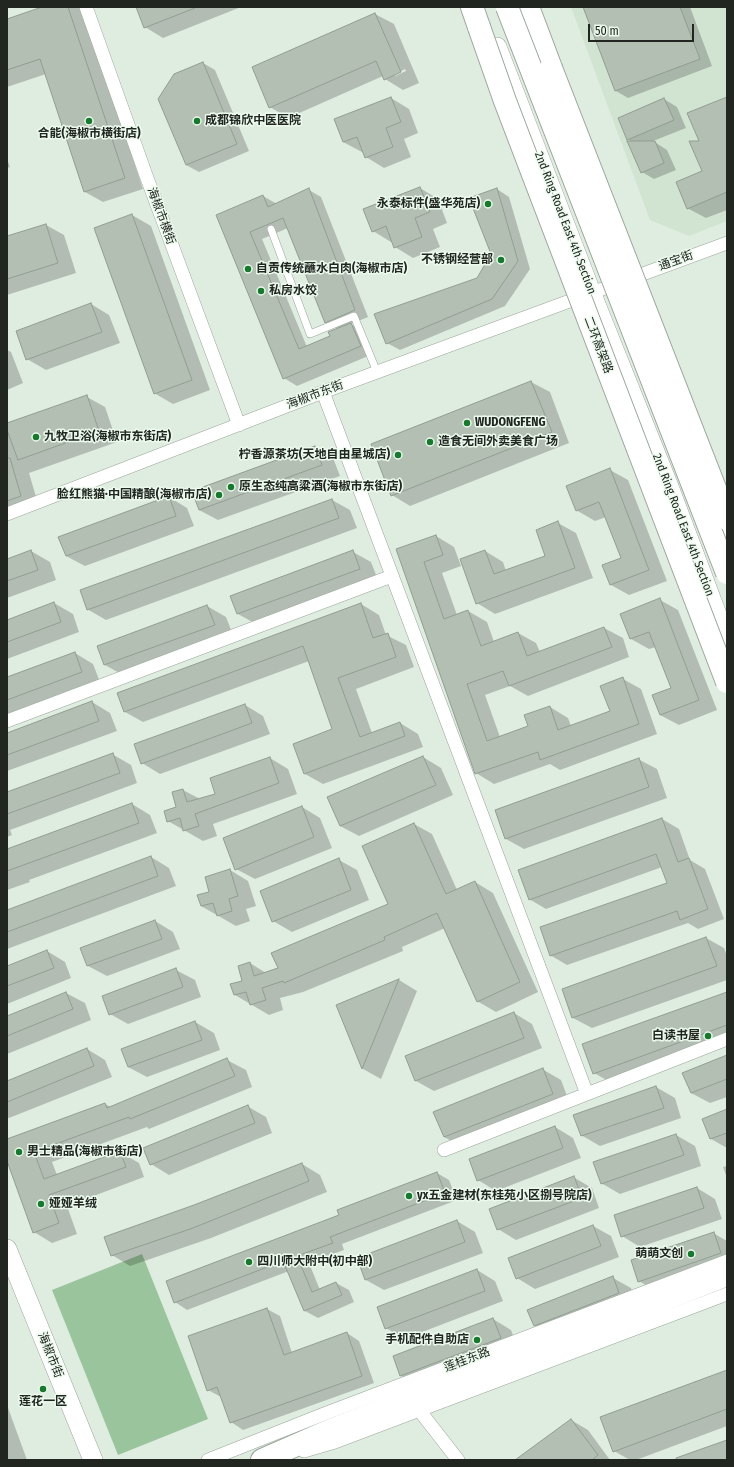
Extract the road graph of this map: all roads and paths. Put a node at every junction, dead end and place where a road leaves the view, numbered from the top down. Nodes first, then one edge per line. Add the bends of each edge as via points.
1 (86, 7) edge
2 (472, 7) edge
3 (481, 7) edge
4 (507, 7) edge
5 (519, 7) edge
6 (528, 7) edge
7 (505, 101) junction
8 (271, 229) dead end
9 (727, 243) edge
10 (625, 280) junction
11 (591, 292) junction
12 (377, 372) junction
13 (323, 392) junction
14 (239, 425) junction
15 (7, 514) edge
16 (727, 519) edge
17 (727, 541) edge
18 (727, 573) edge
19 (392, 576) junction
20 (727, 641) edge
21 (727, 682) edge
22 (727, 691) edge
23 (7, 721) edge
24 (727, 1039) edge
25 (587, 1094) junction
26 (444, 1150) dead end
27 (7, 1249) edge
28 (727, 1261) edge
29 (727, 1275) edge
30 (727, 1294) edge
31 (419, 1410) junction
32 (283, 1459) edge
33 (93, 1460) edge
34 (208, 1460) edge
35 (262, 1460) edge
36 (458, 1460) edge

1 - 14 street, 海椒市横街
2 - 7 highway, 二环高架路, bridge
3 - 11 main road, 2nd Ring Road East 4th Section
4 - 18 highway, bridge
5 - 10 main road
6 - 16 highway, bridge
7 - 21 highway, 二环高架路, bridge
7 - 22 highway, bridge via 518,174 711,668
8 - 12 lane via 310,334 354,316
9 - 10 street, 通宝街
10 - 11 street, 海椒市东街
10 - 17 main road
11 - 12 street, 海椒市东街
11 - 20 main road, 2nd Ring Road East 4th Section via 668,484
12 - 13 street, 海椒市东街
13 - 14 street, 海椒市东街
13 - 19 street
14 - 15 street, 海椒市东街
19 - 23 street
19 - 25 street
24 - 25 street
25 - 26 street
27 - 33 main road, 海椒市街
28 - 34 street, 莲桂东路
29 - 35 highway via 326,1432
30 - 31 street
31 - 32 street
31 - 36 street

